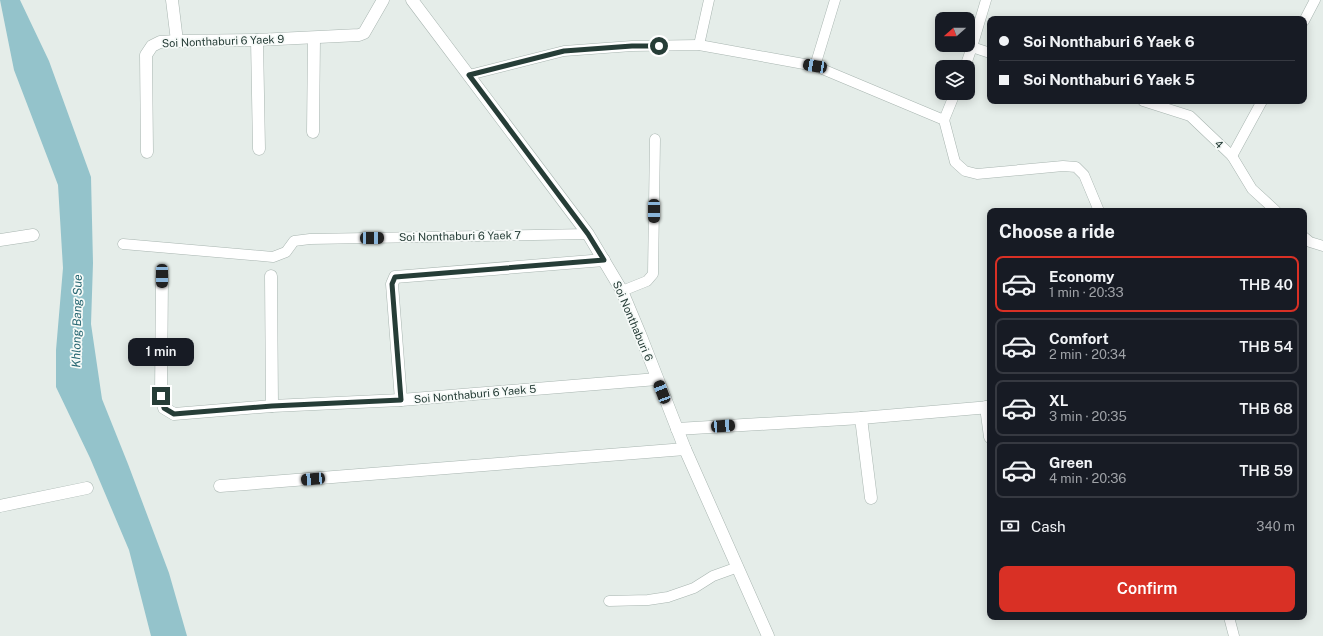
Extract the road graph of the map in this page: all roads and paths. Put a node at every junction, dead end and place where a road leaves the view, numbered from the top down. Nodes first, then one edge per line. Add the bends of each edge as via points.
1 (172, 0) edge
2 (383, 0) edge
3 (412, 0) edge
4 (709, 0) edge
5 (835, 0) edge
6 (986, 0) edge
7 (1315, 0) edge
8 (1307, 16) edge
9 (975, 37) edge
10 (314, 38) junction
11 (257, 40) junction
12 (177, 41) junction
13 (699, 45) junction
14 (975, 48) edge
15 (987, 52) edge
16 (815, 66) junction
17 (469, 75) junction
18 (952, 100) edge
19 (1153, 104) edge
20 (1260, 104) edge
21 (944, 120) junction
22 (313, 132) dead end
23 (655, 140) dead end
24 (259, 149) dead end
25 (147, 152) dead end
26 (1232, 156) junction
27 (1098, 208) edge
28 (1273, 208) edge
29 (588, 234) junction
30 (33, 235) dead end
31 (1307, 239) edge
32 (0, 240) edge
33 (123, 244) dead end
34 (1323, 246) edge
35 (604, 260) junction
36 (162, 276) dead end
37 (271, 276) dead end
38 (622, 291) junction
39 (657, 379) junction
40 (401, 400) junction
41 (272, 406) junction
42 (987, 407) edge
43 (861, 418) junction
44 (677, 429) junction
45 (685, 449) junction
46 (220, 486) dead end
47 (87, 488) dead end
48 (871, 498) dead end
49 (0, 506) edge
50 (738, 566) junction
51 (610, 601) dead end
52 (1230, 620) edge
53 (768, 636) edge
54 (1234, 636) edge

1 - 12 street
2 - 10 street, Soi Nonthaburi 6 Yaek 9 via 364,33
3 - 17 street, Soi Nonthaburi 6
4 - 13 lane
5 - 16 lane
6 - 9 lane
7 - 8 lane
10 - 11 street, Soi Nonthaburi 6 Yaek 9
10 - 22 street
11 - 12 street, Soi Nonthaburi 6 Yaek 9
11 - 24 street
12 - 25 street, Soi Nonthaburi 6 Yaek 9 via 160,42 152,46 146,55
13 - 16 lane
13 - 17 lane via 564,51
14 - 15 lane
16 - 21 lane
17 - 29 street, Soi Nonthaburi 6
18 - 21 lane
19 - 26 lane, 4 via 1190,116
20 - 26 lane
21 - 27 lane via 955,162 965,171 977,174 1076,166 1084,175
23 - 38 lane via 653,274 647,281
26 - 28 lane, 4 via 1252,189
29 - 33 lane, Soi Nonthaburi 6 Yaek 7 via 310,239 294,241 286,252 273,257
29 - 35 street, Soi Nonthaburi 6
30 - 32 street
31 - 34 lane
35 - 38 street, Soi Nonthaburi 6
35 - 40 street via 395,277 392,284
36 - 41 street, Soi Nonthaburi 6 Yaek 5 via 161,396 164,408 174,414
37 - 41 street
38 - 39 street, Soi Nonthaburi 6
39 - 40 street, Soi Nonthaburi 6 Yaek 5
39 - 44 street, Soi Nonthaburi 6
40 - 41 street, Soi Nonthaburi 6 Yaek 5
42 - 43 street
43 - 44 street
43 - 48 street
44 - 45 street, Soi Nonthaburi 6
45 - 46 street
45 - 50 street, Soi Nonthaburi 6
47 - 49 street
50 - 51 lane via 694,588 668,597
50 - 53 street, Soi Nonthaburi 6
52 - 54 lane

